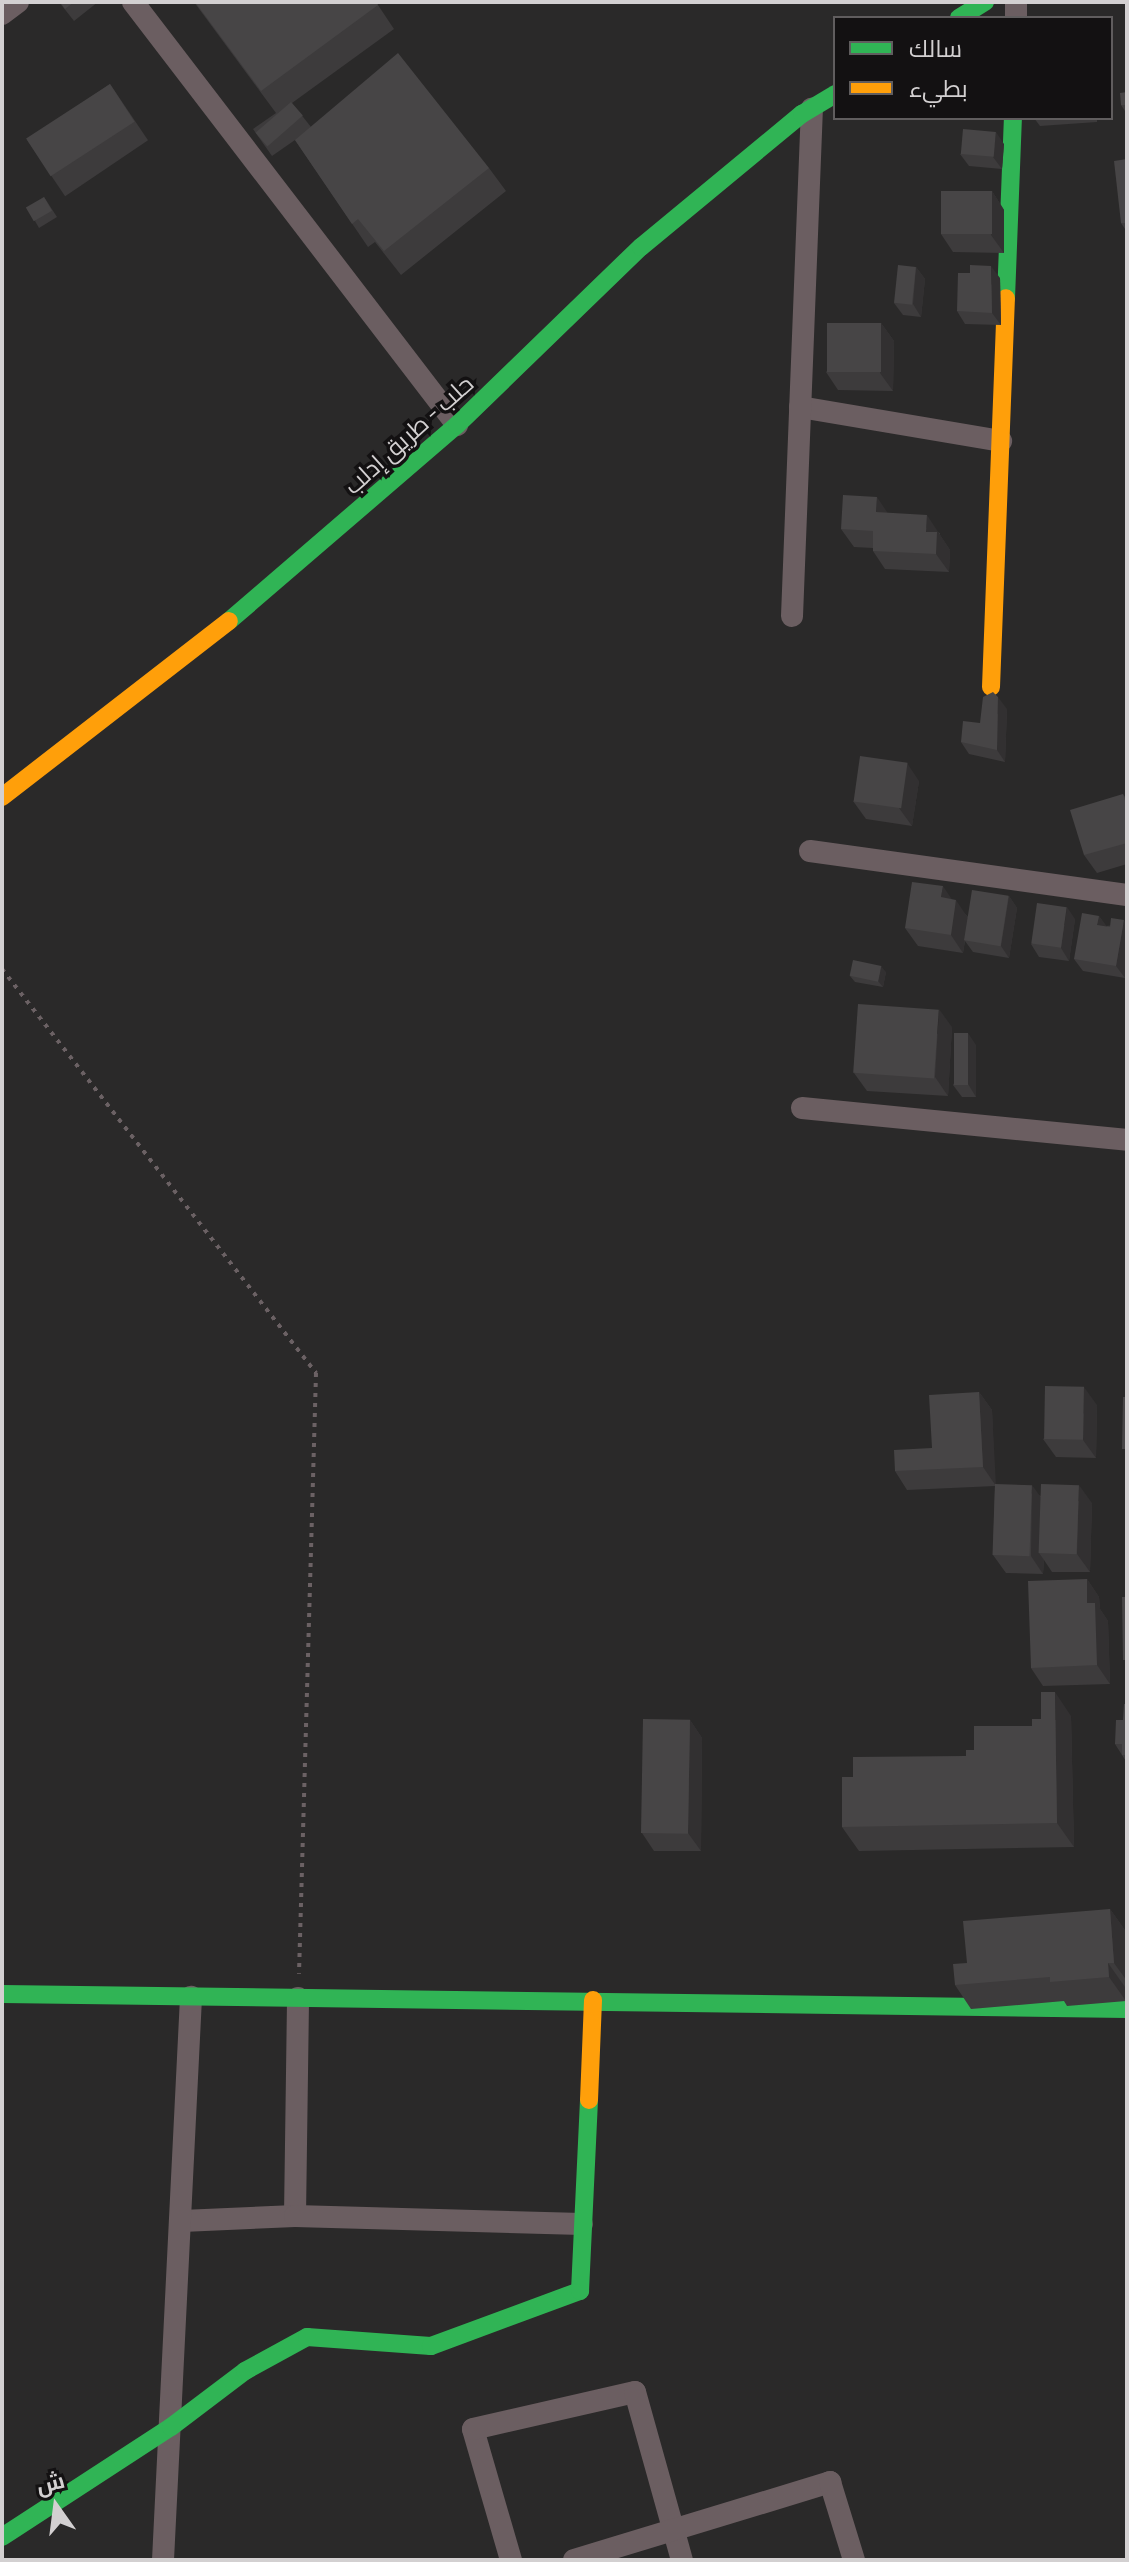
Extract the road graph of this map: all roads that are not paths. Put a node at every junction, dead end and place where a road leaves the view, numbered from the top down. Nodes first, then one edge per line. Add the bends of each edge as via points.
1 (18, 2) edge
2 (133, 2) edge
3 (985, 2) edge
4 (2, 14) edge
5 (962, 16) edge
6 (833, 95) edge
7 (812, 108) junction
8 (1013, 120) edge
9 (800, 407) junction
10 (457, 425) junction
11 (1001, 441) junction
12 (792, 616) dead end
13 (991, 687) dead end
14 (2, 797) edge
15 (810, 851) dead end
16 (1127, 895) edge
17 (802, 1108) dead end
18 (1127, 1140) edge
19 (2, 1994) edge
20 (191, 1997) junction
21 (298, 1998) junction
22 (593, 2000) junction
23 (1127, 2009) edge
24 (295, 2216) junction
25 (182, 2221) junction
26 (582, 2224) junction
27 (171, 2427) junction
28 (674, 2529) junction
29 (2, 2537) edge
30 (163, 2560) edge
31 (511, 2560) edge
32 (574, 2560) edge
33 (682, 2560) edge
34 (854, 2560) edge

1 - 4 street
2 - 10 street
3 - 5 main road
6 - 7 main road, حلب - طريق إدلب
7 - 9 street
7 - 10 main road, حلب - طريق إدلب via 641,247
8 - 11 main road
9 - 11 street
9 - 12 street
10 - 14 main road, حلب - طريق إدلب via 206,641
11 - 13 main road
15 - 16 street
17 - 18 street
19 - 20 main road
20 - 21 main road
20 - 25 street
21 - 22 main road
21 - 24 street
22 - 23 main road
22 - 26 main road
24 - 25 street
24 - 26 street
25 - 27 street
26 - 27 main road via 580,2291 431,2346 307,2337 245,2371
27 - 29 main road
27 - 30 street
28 - 31 street via 635,2392 473,2429
28 - 32 street
28 - 33 street
28 - 34 street via 830,2482

